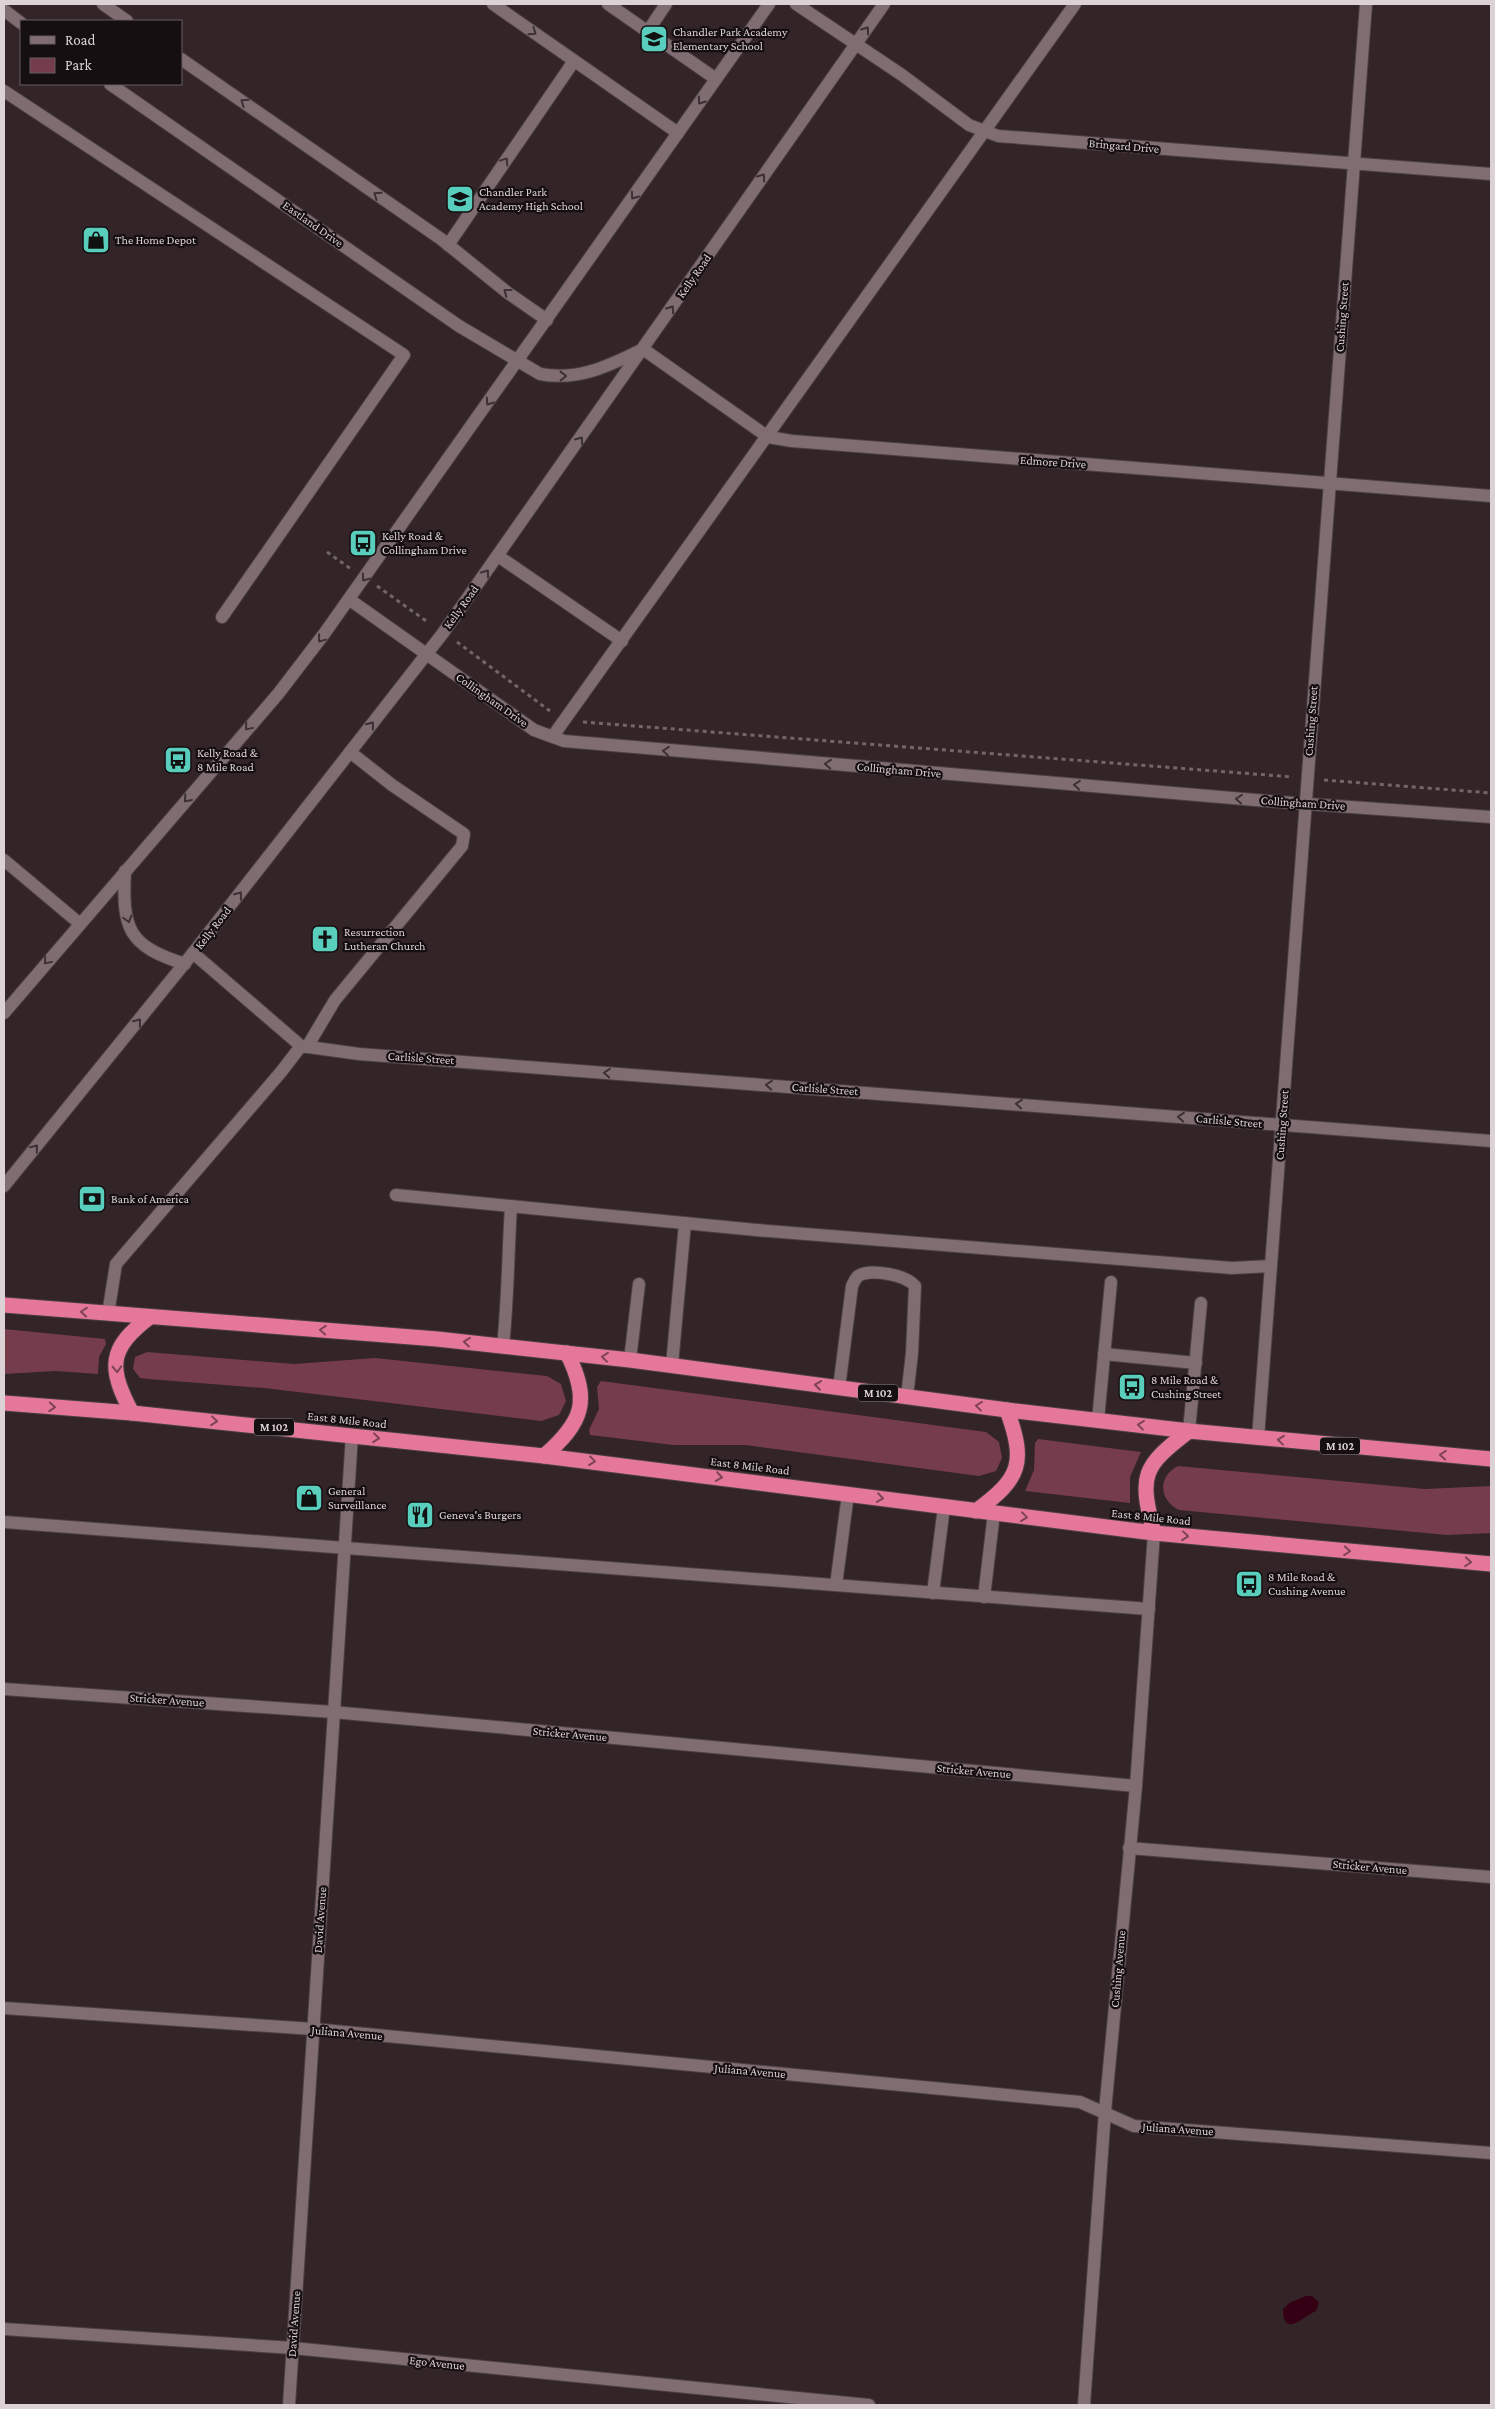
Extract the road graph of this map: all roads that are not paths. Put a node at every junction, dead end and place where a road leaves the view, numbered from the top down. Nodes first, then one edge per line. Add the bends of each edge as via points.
1 (103, 4) edge
2 (493, 4) edge
3 (608, 4) edge
4 (666, 4) edge
5 (769, 4) edge
6 (796, 4) edge
7 (884, 4) edge
8 (1075, 4) edge
9 (1366, 4) edge
10 (4, 10) edge
11 (126, 20) edge
12 (20, 22) edge
13 (648, 31) junction
14 (855, 46) junction
15 (182, 60) edge
16 (574, 61) junction
17 (716, 79) junction
18 (111, 85) edge
19 (4, 90) edge
20 (678, 132) junction
21 (983, 132) junction
22 (1354, 164) junction
23 (1491, 174) edge
24 (448, 245) junction
25 (547, 320) junction
26 (643, 349) junction
27 (517, 362) junction
28 (768, 438) junction
29 (1330, 483) junction
30 (1491, 496) edge
31 (498, 556) junction
32 (350, 600) junction
33 (222, 617) dead end
34 (622, 641) junction
35 (426, 654) junction
36 (553, 736) junction
37 (350, 752) junction
38 (1305, 804) junction
39 (1491, 817) edge
40 (4, 860) edge
41 (125, 871) junction
42 (79, 923) junction
43 (194, 954) junction
44 (185, 964) junction
45 (4, 1013) edge
46 (304, 1046) junction
47 (1282, 1125) junction
48 (1491, 1140) edge
49 (4, 1186) edge
50 (396, 1196) dead end
51 (511, 1206) junction
52 (685, 1223) junction
53 (1271, 1266) junction
54 (1111, 1282) dead end
55 (639, 1284) dead end
56 (1201, 1303) dead end
57 (4, 1305) edge
58 (108, 1314) junction
59 (150, 1317) junction
60 (503, 1346) junction
61 (567, 1353) junction
62 (1104, 1354) junction
63 (630, 1360) junction
64 (1196, 1363) junction
65 (672, 1366) junction
66 (839, 1388) junction
67 (907, 1397) junction
68 (4, 1403) edge
69 (1007, 1410) junction
70 (132, 1413) junction
71 (1098, 1420) junction
72 (1189, 1431) junction
73 (352, 1435) junction
74 (1258, 1438) junction
75 (544, 1456) junction
76 (1491, 1459) edge
77 (848, 1494) junction
78 (944, 1507) junction
79 (976, 1511) junction
80 (994, 1513) junction
81 (4, 1522) edge
82 (1154, 1533) junction
83 (344, 1547) junction
84 (1491, 1564) edge
85 (836, 1586) junction
86 (933, 1593) junction
87 (984, 1597) junction
88 (1149, 1609) junction
89 (4, 1688) edge
90 (333, 1712) junction
91 (1136, 1786) junction
92 (1129, 1848) junction
93 (1491, 1877) edge
94 (4, 2008) edge
95 (313, 2029) junction
96 (1106, 2112) junction
97 (1491, 2153) edge
98 (4, 2330) edge
99 (293, 2348) junction
100 (289, 2405) edge
101 (869, 2405) edge
102 (1084, 2405) edge

1 - 11 street
2 -> 16 street
3 - 13 street
4 - 13 street
5 - 17 street
6 - 14 street, Bringard Drive
14 -> 7 street, Kelly Road
8 - 21 street
9 - 22 street, Cushing Street
10 - 12 street
13 - 17 street
14 - 21 street, Bringard Drive
26 -> 14 street, Kelly Road
24 -> 15 street
16 - 20 street
24 -> 16 street
17 -> 20 street
18 - 27 street, Eastland Drive via 459,326
19 - 33 street via 404,355
20 -> 25 street
21 - 22 street, Bringard Drive via 998,136
21 - 28 street
22 - 23 street, Bringard Drive
22 - 29 street, Cushing Street
25 -> 24 street
25 - 27 street
27 -> 26 street, Eastland Drive via 540,374 580,375 610,366
26 - 28 street, Edmore Drive
31 -> 26 street, Kelly Road
27 -> 32 street
28 - 29 street, Edmore Drive
28 - 34 street
29 - 30 street, Edmore Drive
29 - 38 street, Cushing Street
31 - 34 street
35 -> 31 street, Kelly Road
32 - 35 street, Collingham Drive
32 -> 41 street via 278,694
34 - 36 street
35 - 36 street, Collingham Drive via 534,730
37 -> 35 street, Kelly Road
38 -> 36 street, Collingham Drive via 586,744
43 -> 37 street, Kelly Road
37 - 46 street via 464,834 462,846 335,1000
38 - 39 street, Collingham Drive
38 - 47 street, Cushing Street
40 - 42 street
41 - 42 street
41 -> 44 street via 124,900 132,931 149,950
42 -> 45 street
43 - 44 street, Kelly Road
43 - 46 street
49 -> 44 street, Kelly Road
47 -> 46 street, Carlisle Street via 369,1054
46 - 58 street via 116,1264
47 - 48 street, Carlisle Street
47 - 53 street, Cushing Street
50 - 51 street
51 - 52 street
51 - 60 street
52 - 53 street via 1232,1268
52 - 65 street
53 - 74 street, Cushing Street
54 - 62 street
55 - 63 street
56 - 64 street
58 -> 57 highway, M 102
58 - 59 highway, M 102
60 -> 59 highway, M 102
59 -> 70 highway via 130,1332 117,1357 117,1382
60 - 61 highway, M 102
63 -> 61 highway, M 102
61 - 75 highway via 580,1384 581,1405 571,1430
62 - 64 street
62 - 71 street
63 - 65 highway, M 102
64 - 72 street
66 -> 65 highway, M 102
66 - 67 highway, M 102
66 - 67 street via 852,1286 856,1277 865,1273 900,1275 915,1286
69 -> 67 highway, M 102
68 -> 70 highway, East 8 Mile Road / M 102
69 - 71 highway, M 102
69 - 79 highway via 1018,1442 1018,1462 998,1495
70 -> 73 highway, East 8 Mile Road / M 102
72 -> 71 highway, M 102
72 - 74 highway, M 102
72 - 82 highway via 1160,1454 1147,1476 1145,1496
73 -> 75 highway, East 8 Mile Road / M 102
73 - 83 street, David Avenue
76 -> 74 highway, M 102
75 -> 77 highway, East 8 Mile Road / M 102
77 -> 78 highway, East 8 Mile Road / M 102
77 - 85 street
78 - 79 highway, East 8 Mile Road / M 102
78 - 86 street
79 - 80 highway, East 8 Mile Road / M 102
80 -> 82 highway, East 8 Mile Road / M 102
80 - 87 street
81 - 83 street
82 -> 84 highway, East 8 Mile Road / M 102
82 - 88 street, Cushing Avenue
83 - 85 street
83 - 90 street, David Avenue
85 - 86 street
86 - 87 street
87 - 88 street
88 - 91 street, Cushing Avenue
89 - 90 street, Stricker Avenue
90 - 91 street, Stricker Avenue
90 - 95 street, David Avenue
91 - 92 street, Cushing Avenue
92 - 93 street, Stricker Avenue
92 - 96 street, Cushing Avenue
94 - 95 street, Juliana Avenue
95 - 96 street, Juliana Avenue via 1080,2102
95 - 99 street, David Avenue
96 - 97 street, Juliana Avenue via 1134,2126
96 - 102 street, Cushing Avenue
98 - 99 street, Ego Avenue
99 - 100 street, David Avenue
99 - 101 street, Ego Avenue

